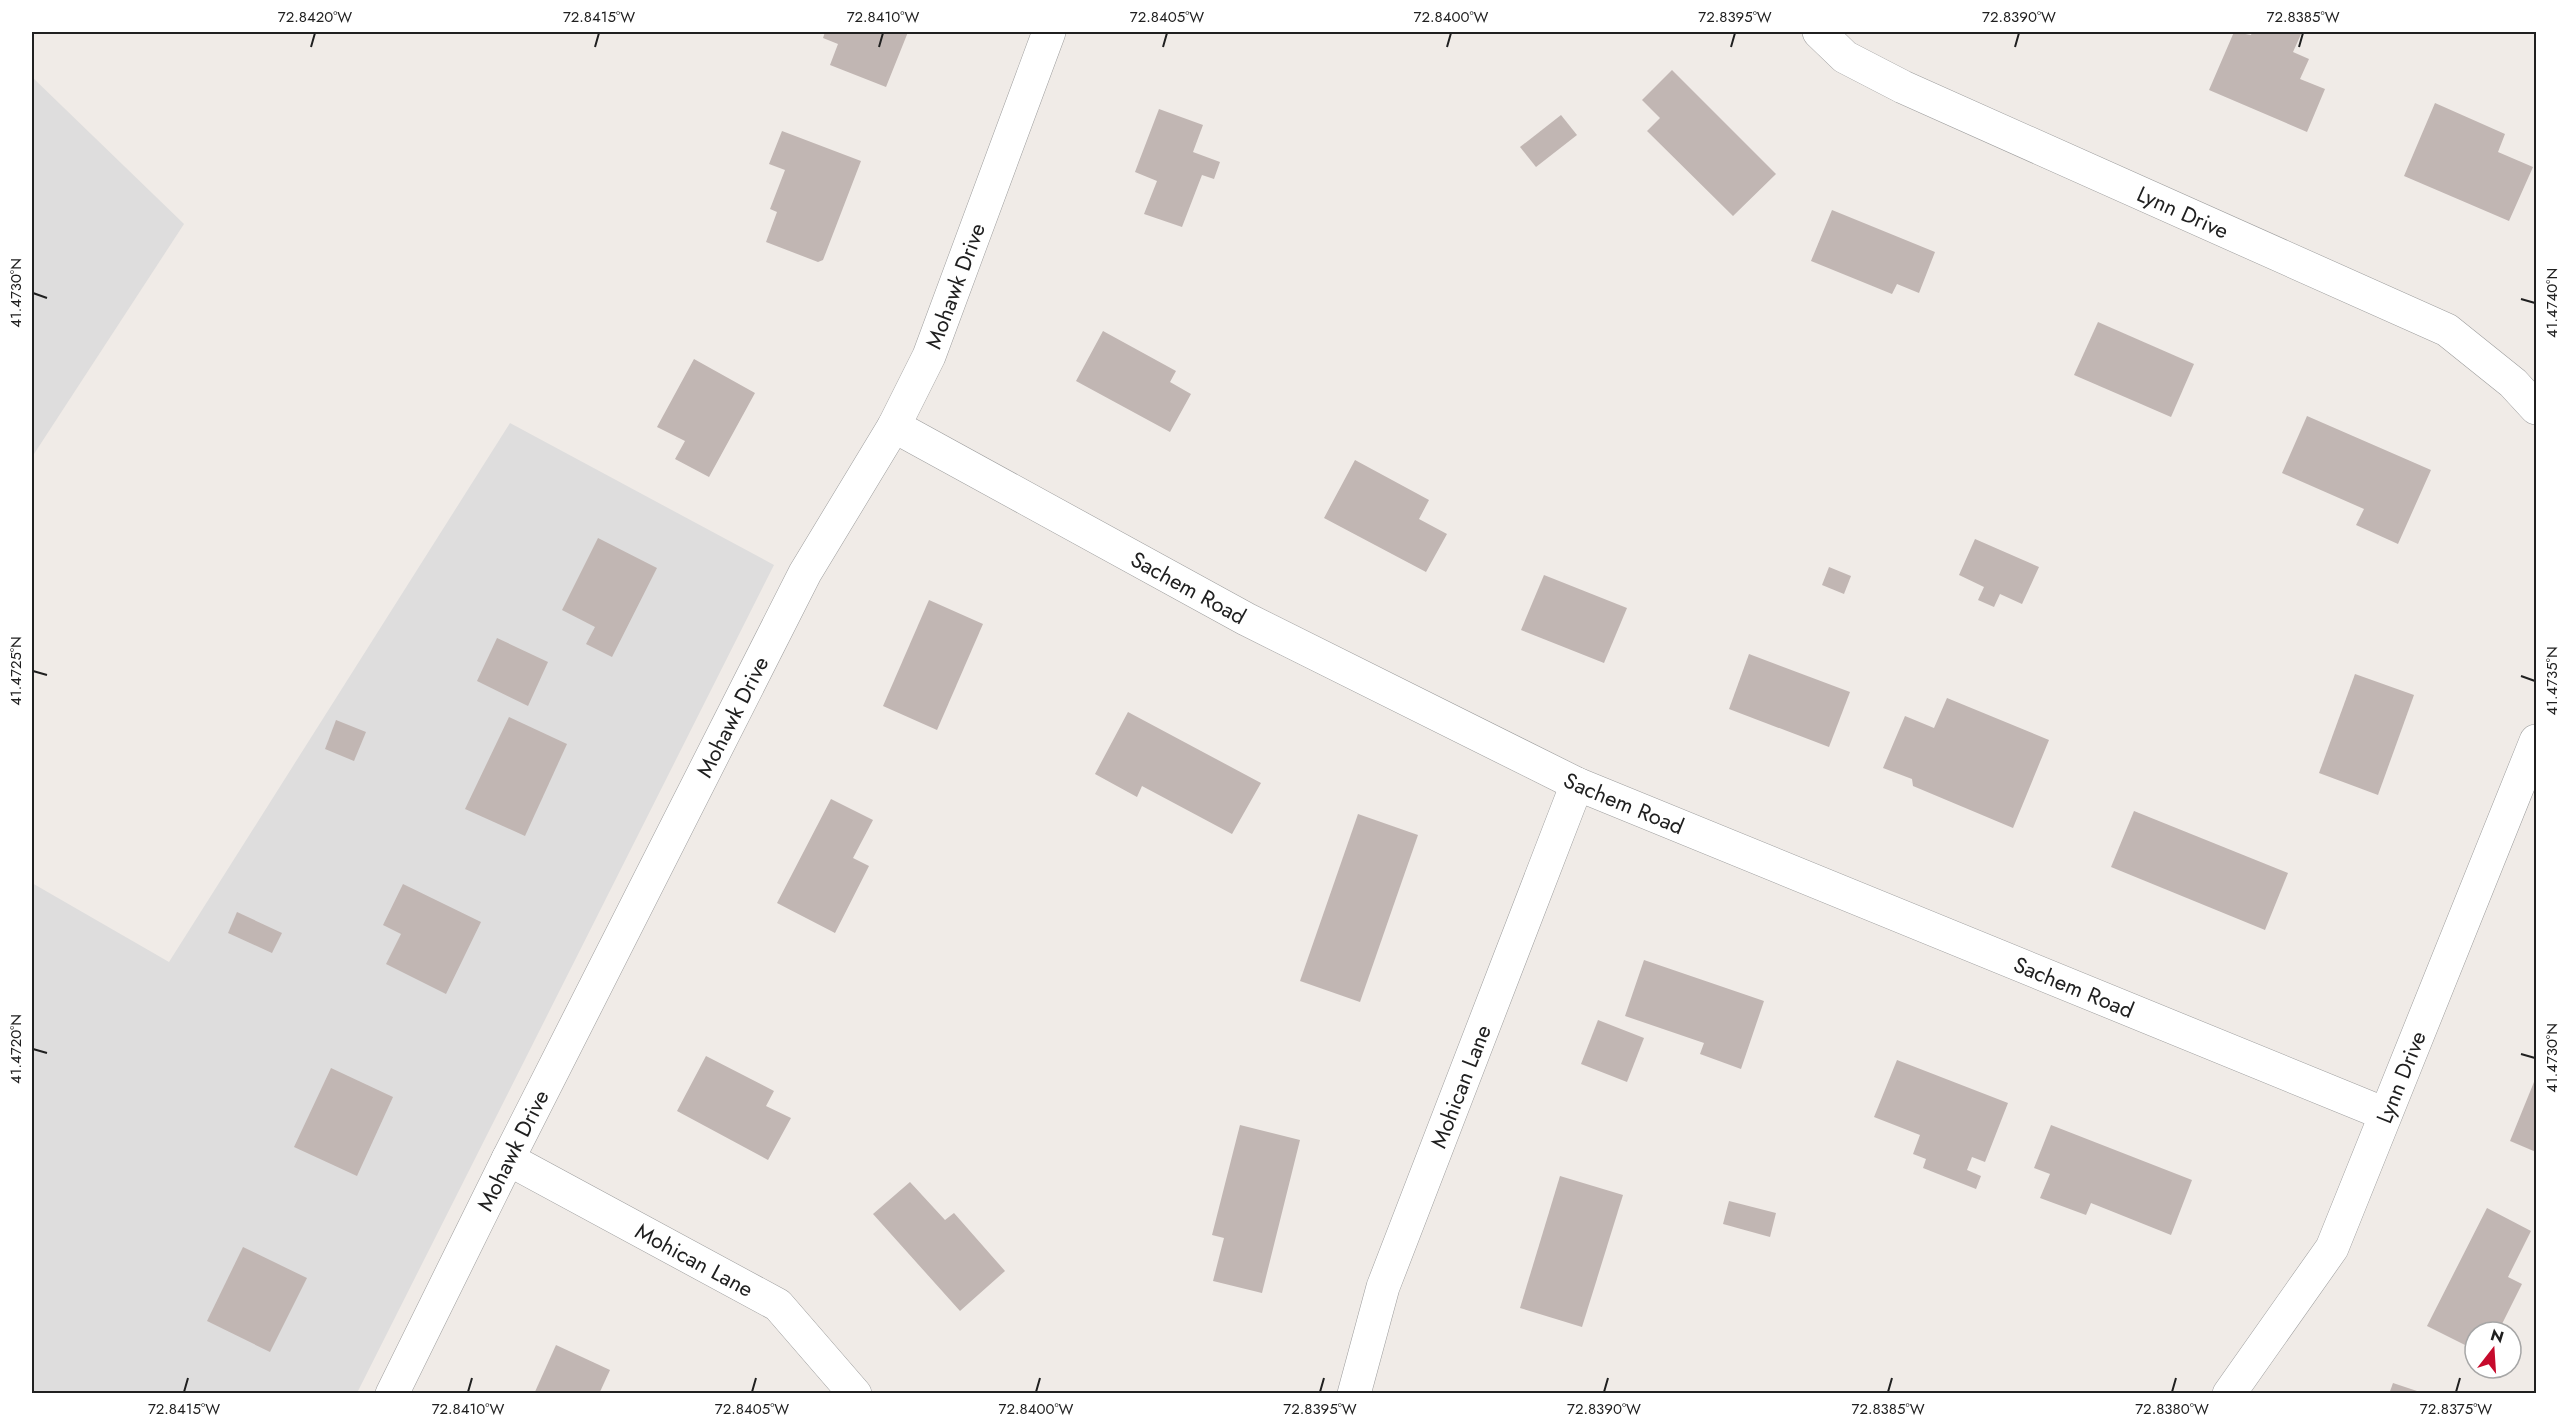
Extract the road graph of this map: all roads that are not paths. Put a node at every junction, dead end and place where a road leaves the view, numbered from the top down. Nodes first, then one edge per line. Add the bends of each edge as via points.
1 (1049, 32) edge
2 (1819, 32) edge
3 (2536, 408) edge
4 (894, 426) junction
5 (2536, 741) edge
6 (1577, 784) junction
7 (2385, 1114) junction
8 (508, 1159) junction
9 (392, 1394) edge
10 (855, 1394) edge
11 (1354, 1394) edge
12 (2229, 1394) edge

1 - 4 street, Mohawk Drive via 929,356
2 - 3 street, Lynn Drive via 1845,57 1903,87 2446,330 2513,383
4 - 6 street, Sachem Road via 1246,619
4 - 8 street, Mohawk Drive via 805,573
5 - 7 street, Lynn Drive
6 - 7 street, Sachem Road
6 - 11 street, Mohican Lane via 1383,1287
7 - 12 street, Lynn Drive via 2332,1248
8 - 9 street, Mohawk Drive
8 - 10 street, Mohican Lane via 778,1305

